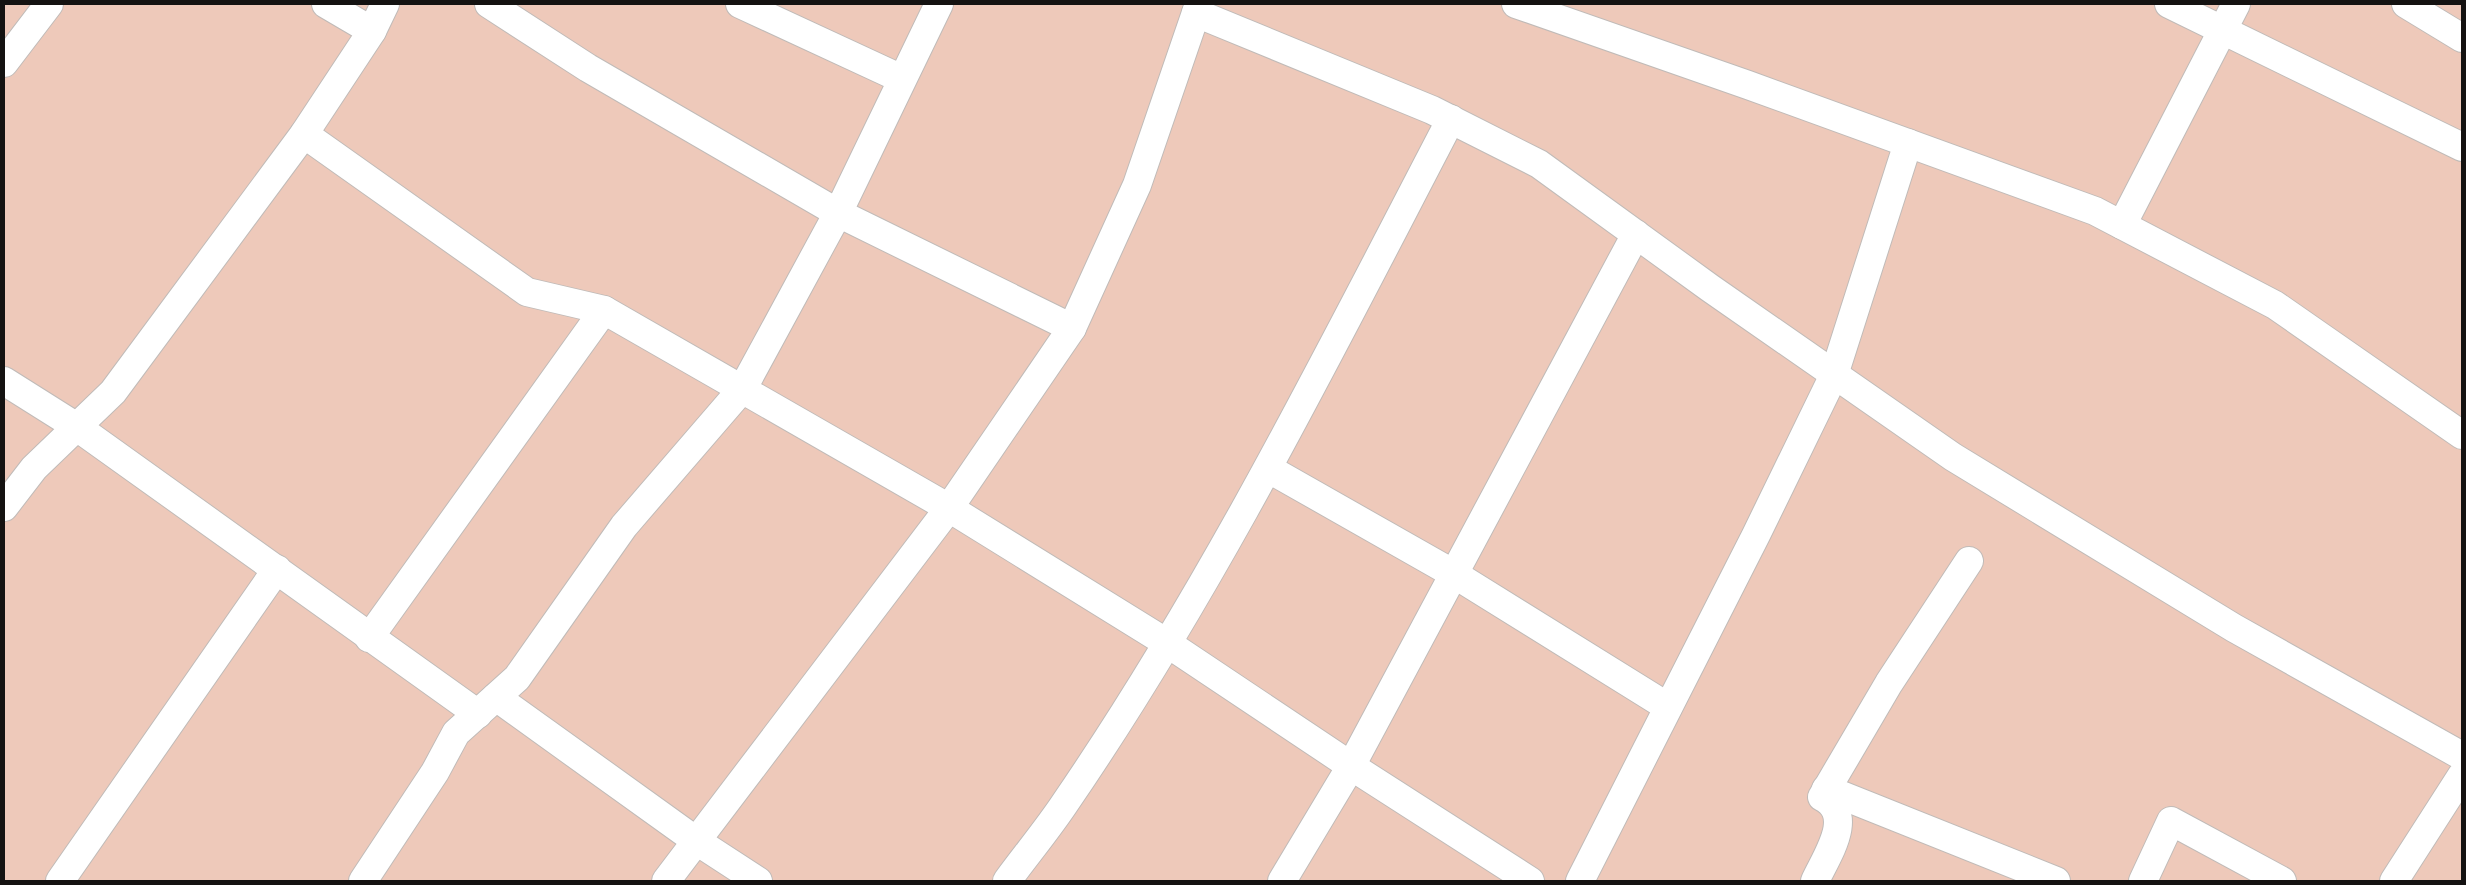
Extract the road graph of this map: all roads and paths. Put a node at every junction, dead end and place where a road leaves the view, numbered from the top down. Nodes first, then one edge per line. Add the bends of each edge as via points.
1 (49, 4) edge
2 (326, 4) edge
3 (385, 4) edge
4 (488, 4) edge
5 (740, 4) edge
6 (939, 4) edge
7 (1516, 4) edge
8 (2169, 4) edge
9 (2236, 4) edge
10 (2406, 4) edge
11 (1198, 8) edge
12 (2224, 30) junction
13 (372, 31) junction
14 (2462, 38) edge
15 (4, 63) edge
16 (902, 79) junction
17 (1452, 119) junction
18 (304, 134) junction
19 (1908, 143) junction
20 (2462, 147) edge
21 (838, 213) junction
22 (2122, 225) junction
23 (1636, 234) junction
24 (604, 310) junction
25 (1072, 328) junction
26 (1834, 375) junction
27 (4, 381) edge
28 (743, 388) junction
29 (77, 427) junction
30 (2462, 435) edge
31 (1269, 469) junction
32 (4, 507) edge
33 (950, 508) junction
34 (1969, 561) dead end
35 (277, 569) junction
36 (1454, 574) junction
37 (369, 638) junction
38 (1167, 643) junction
39 (487, 706) junction
40 (1668, 707) junction
41 (2462, 756) edge
42 (1351, 766) junction
43 (2462, 775) edge
44 (1826, 789) junction
45 (695, 840) junction
46 (60, 881) edge
47 (363, 881) edge
48 (666, 881) edge
49 (758, 881) edge
50 (1007, 881) edge
51 (1282, 881) edge
52 (1530, 881) edge
53 (1580, 881) edge
54 (1815, 881) edge
55 (2056, 881) edge
56 (2143, 881) edge
57 (2282, 881) edge
58 (2394, 881) edge

1 - 15 street
2 - 13 street
3 - 13 street
4 - 21 street via 588,68
5 - 16 street
6 - 16 street
7 - 19 street
8 - 12 street
9 - 12 street
10 - 14 street
11 - 17 street
11 - 25 street via 1137,185
12 - 20 street
12 - 22 street
13 - 18 street
16 - 21 street
17 - 23 street via 1539,164
17 - 31 street
18 - 24 street via 527,292
18 - 29 street via 113,392
19 - 22 street via 2096,211
19 - 26 street
21 - 25 street
21 - 28 street
22 - 30 street via 2275,305
23 - 26 street
23 - 36 street
24 - 28 street
24 - 37 street
25 - 33 street
26 - 40 street
26 - 41 street via 1952,457 2217,618
27 - 29 street
28 - 33 street
28 - 39 street via 624,526 517,678
29 - 32 street via 34,468
29 - 35 street
31 - 36 street
31 - 38 street
33 - 38 street
33 - 45 street
34 - 44 street via 1889,683
35 - 37 street
35 - 46 street
36 - 40 street
36 - 42 street
37 - 39 street via 420,672
38 - 42 street
38 - 50 street via 1065,804
39 - 45 street
39 - 47 street via 456,733
40 - 53 street
42 - 51 street
42 - 52 street
43 - 58 street
44 - 54 street via 1822,797 1834,803 1839,827
44 - 55 street
45 - 48 street
45 - 49 street
56 - 57 street via 2171,821

